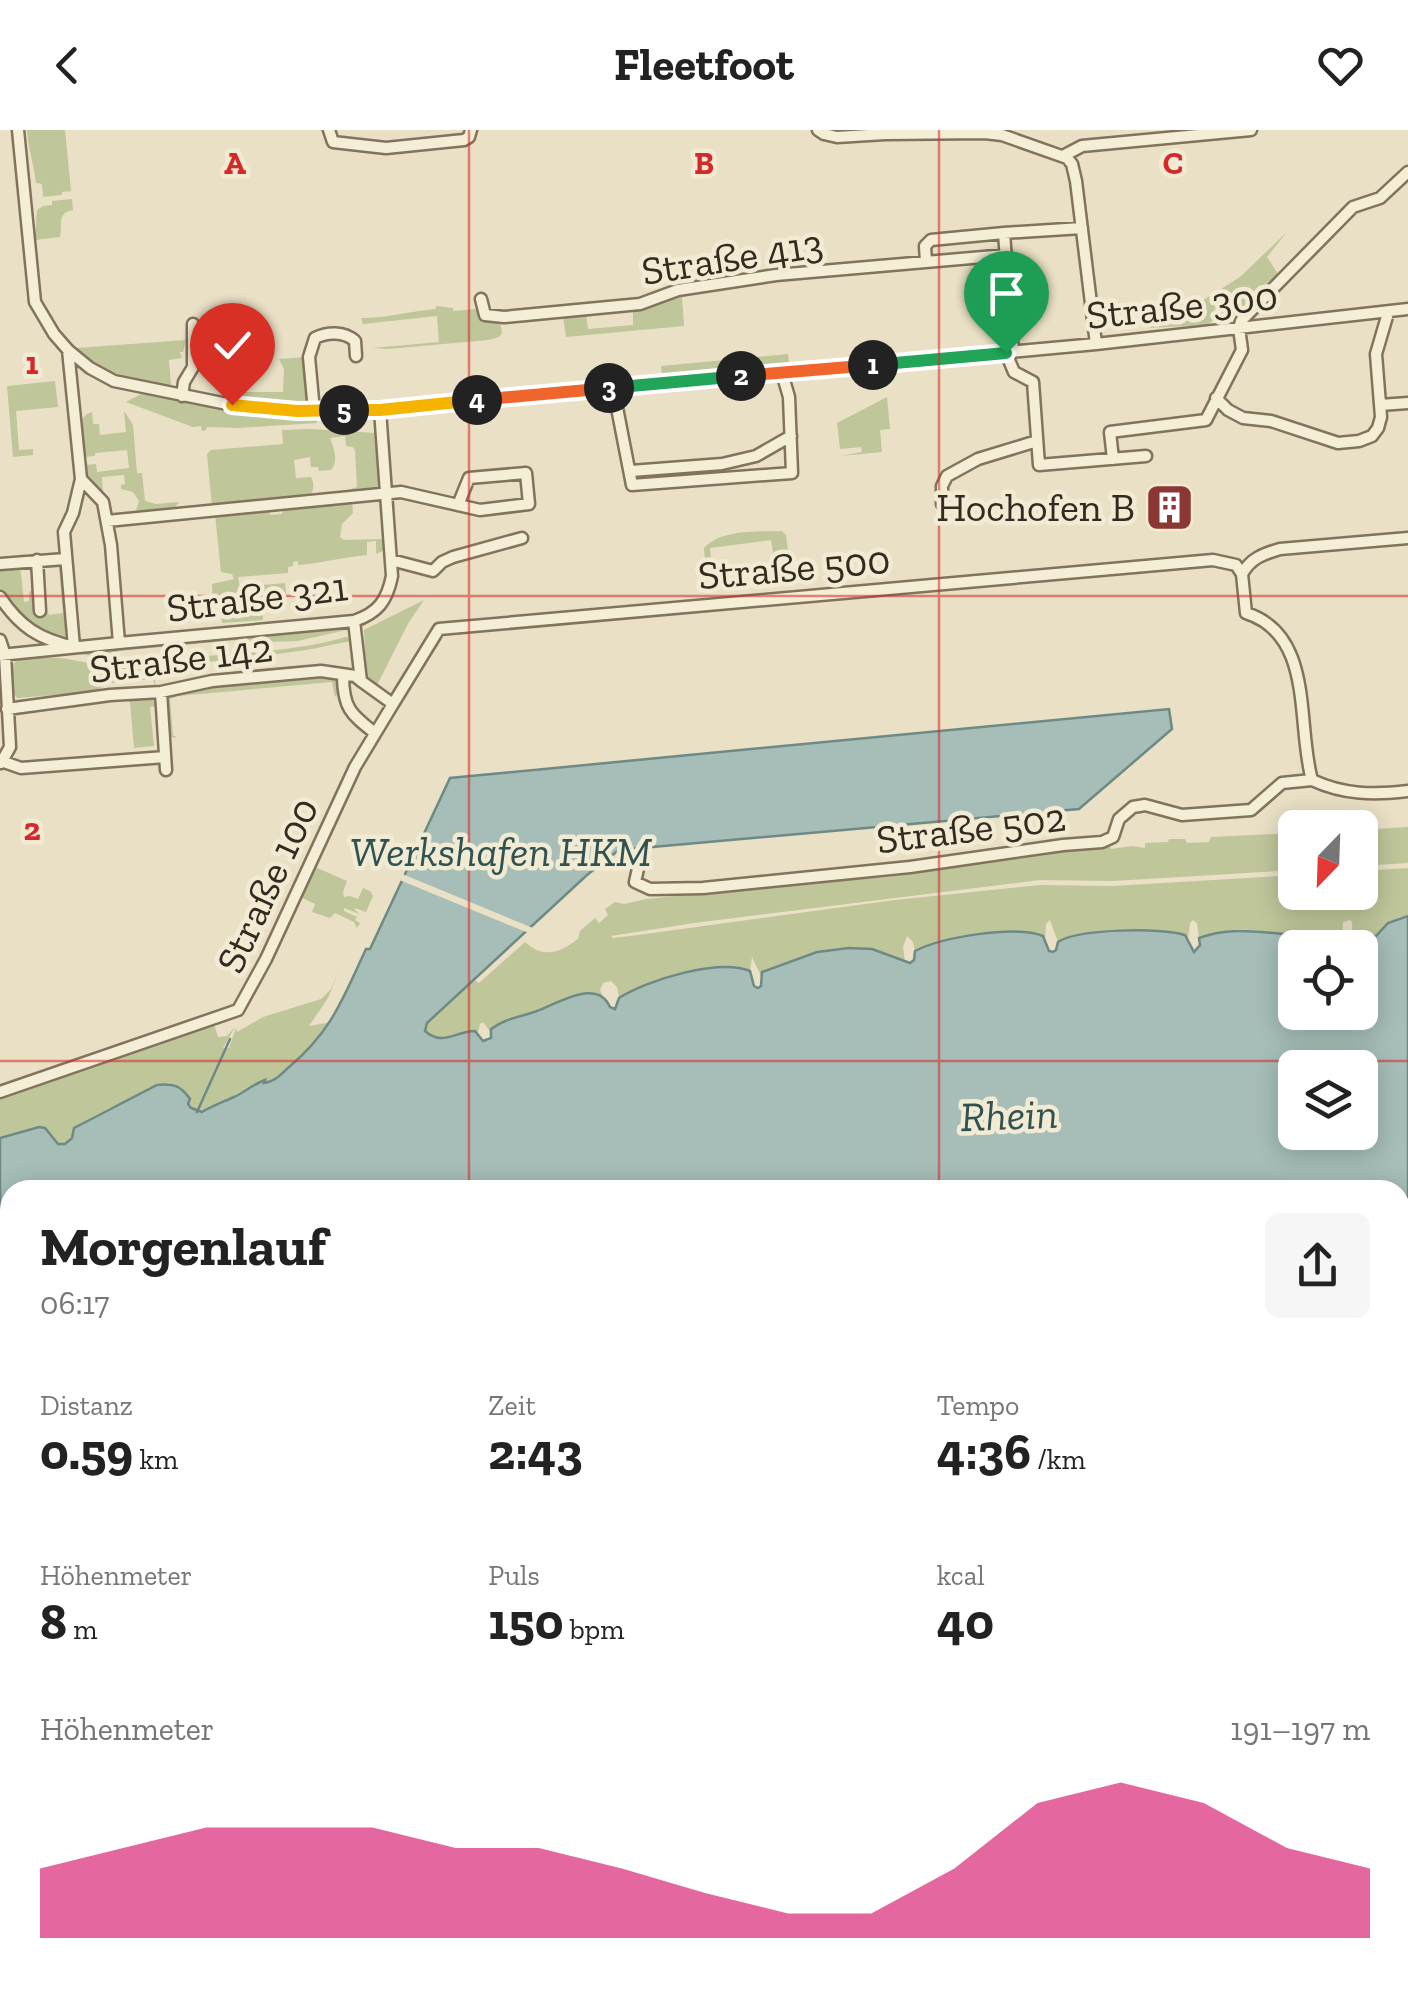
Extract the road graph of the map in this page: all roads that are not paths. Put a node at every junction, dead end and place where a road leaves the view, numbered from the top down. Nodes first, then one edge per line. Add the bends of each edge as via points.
1 (18, 130) edge
2 (328, 130) edge
3 (471, 130) edge
4 (818, 130) edge
5 (1251, 130) edge
6 (1063, 156) junction
7 (1408, 172) edge
8 (1082, 228) junction
9 (1004, 233) junction
10 (1006, 254) junction
11 (926, 262) junction
12 (481, 299) dead end
13 (1408, 310) edge
14 (1388, 313) junction
15 (232, 314) dead end
16 (194, 324) dead end
17 (1238, 328) junction
18 (1096, 344) junction
19 (68, 350) junction
20 (1009, 352) junction
21 (356, 356) dead end
22 (782, 373) junction
23 (613, 388) junction
24 (182, 396) junction
25 (1216, 398) junction
26 (1408, 403) edge
27 (232, 405) junction
28 (1380, 405) junction
29 (380, 410) junction
30 (314, 411) junction
31 (791, 436) junction
32 (1037, 441) junction
33 (1146, 456) dead end
34 (1113, 459) junction
35 (631, 472) junction
36 (80, 479) junction
37 (386, 495) junction
38 (942, 504) dead end
39 (458, 505) junction
40 (107, 521) junction
41 (522, 538) dead end
42 (1408, 538) edge
43 (66, 559) junction
44 (37, 560) junction
45 (391, 560) junction
46 (0, 564) edge
47 (1242, 574) junction
48 (0, 597) edge
49 (40, 611) dead end
50 (354, 620) junction
51 (0, 640) edge
52 (119, 643) junction
53 (74, 647) junction
54 (2, 655) edge
55 (344, 675) junction
56 (361, 681) junction
57 (162, 692) junction
58 (393, 704) junction
59 (7, 709) junction
60 (375, 733) junction
61 (2, 763) edge
62 (1312, 780) junction
63 (1408, 791) edge
64 (641, 855) dead end
65 (0, 1092) edge

1 - 19 street, Straße 300 via 36,302
2 - 3 street via 333,142 386,148 464,140
4 - 6 street via 837,137 984,132
5 - 6 street via 1082,146
6 - 8 street via 1075,172
7 - 17 street via 1380,198 1353,206
8 - 9 street
8 - 18 street
9 - 10 street
9 - 11 street via 931,240
10 - 11 street, Straße 413
10 - 20 street
11 - 12 street, Straße 413 via 776,275 678,290 640,304 504,317 485,315
13 - 14 street, Straße 300
14 - 17 street, Straße 300
14 - 28 street via 1376,354
15 - 27 street
16 - 24 street via 192,367
17 - 18 street, Straße 300
17 - 25 street via 1242,350
18 - 20 street, Straße 300
19 - 24 street, Straße 300 via 114,382
19 - 36 street
20 - 22 street, Straße 300
20 - 32 street via 1014,372 1033,382
21 - 30 street via 348,335 315,338
22 - 23 street, Straße 300
22 - 31 street
23 - 29 street, Straße 300
23 - 35 street
24 - 27 street, Straße 300
25 - 28 street via 1243,418 1338,442 1372,436
25 - 34 street via 1206,420 1110,432
26 - 28 street
27 - 30 street, Straße 300
29 - 30 street, Straße 300
29 - 37 street, Straße 321
31 - 35 street via 756,456 722,464
31 - 35 street via 792,473 632,485
32 - 34 street via 1039,465
32 - 38 street via 947,476
33 - 34 street
36 - 40 street via 103,502
36 - 43 street via 64,532
37 - 39 street via 401,492
37 - 40 street
37 - 45 street, Straße 321
39 - 39 street via 469,478 526,473 529,504 480,510
40 - 52 street
41 - 45 street via 454,557 433,571
42 - 47 street via 1280,549 1260,555
43 - 44 street
43 - 53 street
44 - 46 street
44 - 49 street
45 - 50 street, Straße 321 via 386,600
47 - 58 street, Straße 500 via 1236,565 1212,560 439,628
47 - 62 street via 1246,613 1267,622 1288,645
48 - 53 street via 35,633
50 - 52 street, Straße 321
50 - 56 street
51 - 54 street
52 - 53 street, Straße 321
53 - 54 street, Straße 321
54 - 59 street
55 - 56 street, Straße 142
55 - 57 street, Straße 142 via 321,671
55 - 60 street via 346,704
56 - 58 street
57 - 59 street, Straße 142
57 - 61 street via 166,763
58 - 60 street, Straße 100
59 - 61 street via 10,747
60 - 65 street, Straße 100 via 238,1010
62 - 63 street via 1351,792
62 - 64 street, Straße 502 via 1282,784 1251,810 1182,815 1133,806 1114,837 1102,842 910,867 650,889 636,882

